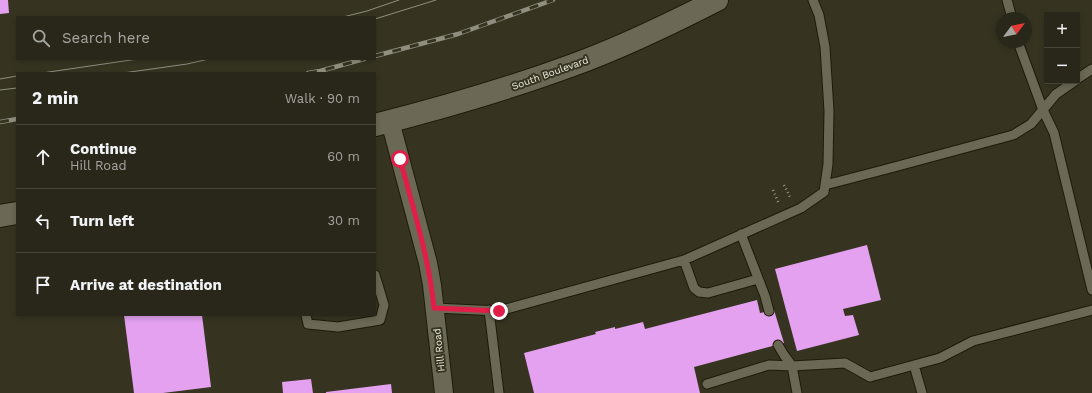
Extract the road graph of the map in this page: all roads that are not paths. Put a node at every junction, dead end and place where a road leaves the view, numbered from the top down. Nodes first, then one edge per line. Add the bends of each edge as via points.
1 (717, 0) edge
2 (813, 0) edge
3 (1007, 0) edge
4 (1010, 12) edge
5 (1020, 48) edge
6 (1092, 69) edge
7 (1080, 77) edge
8 (1070, 84) edge
9 (1043, 110) junction
10 (383, 123) edge
11 (825, 185) junction
12 (16, 213) edge
13 (0, 216) edge
14 (741, 234) junction
15 (684, 260) junction
16 (376, 278) edge
17 (758, 279) junction
18 (1092, 290) edge
19 (434, 308) junction
20 (489, 310) junction
21 (1092, 310) edge
22 (769, 311) dead end
23 (306, 316) edge
24 (778, 345) dead end
25 (914, 365) junction
26 (792, 366) junction
27 (708, 384) dead end
28 (444, 393) edge
29 (499, 393) edge
30 (797, 393) edge
31 (922, 393) edge

1 - 10 main road, South Boulevard via 658,30 574,65 495,92
2 - 11 lane via 819,15 824,47 829,111
3 - 4 lane
5 - 9 lane
6 - 7 lane
8 - 9 lane via 1056,94
9 - 11 lane via 1031,124 1013,135
9 - 18 lane via 1054,133
10 - 19 street, Hill Road via 428,263
11 - 14 lane via 824,192 801,208
12 - 13 main road
14 - 15 lane
14 - 17 lane
15 - 17 lane via 694,288 699,292 708,293
15 - 20 lane via 499,311
16 - 23 lane via 384,305 380,320 338,327 308,324
17 - 22 lane
19 - 20 lane
19 - 28 street, Hill Road
20 - 29 lane
21 - 25 lane via 973,341 940,358
24 - 26 lane
25 - 26 lane via 870,377 845,363
25 - 31 lane
26 - 27 lane via 769,365
26 - 30 lane

